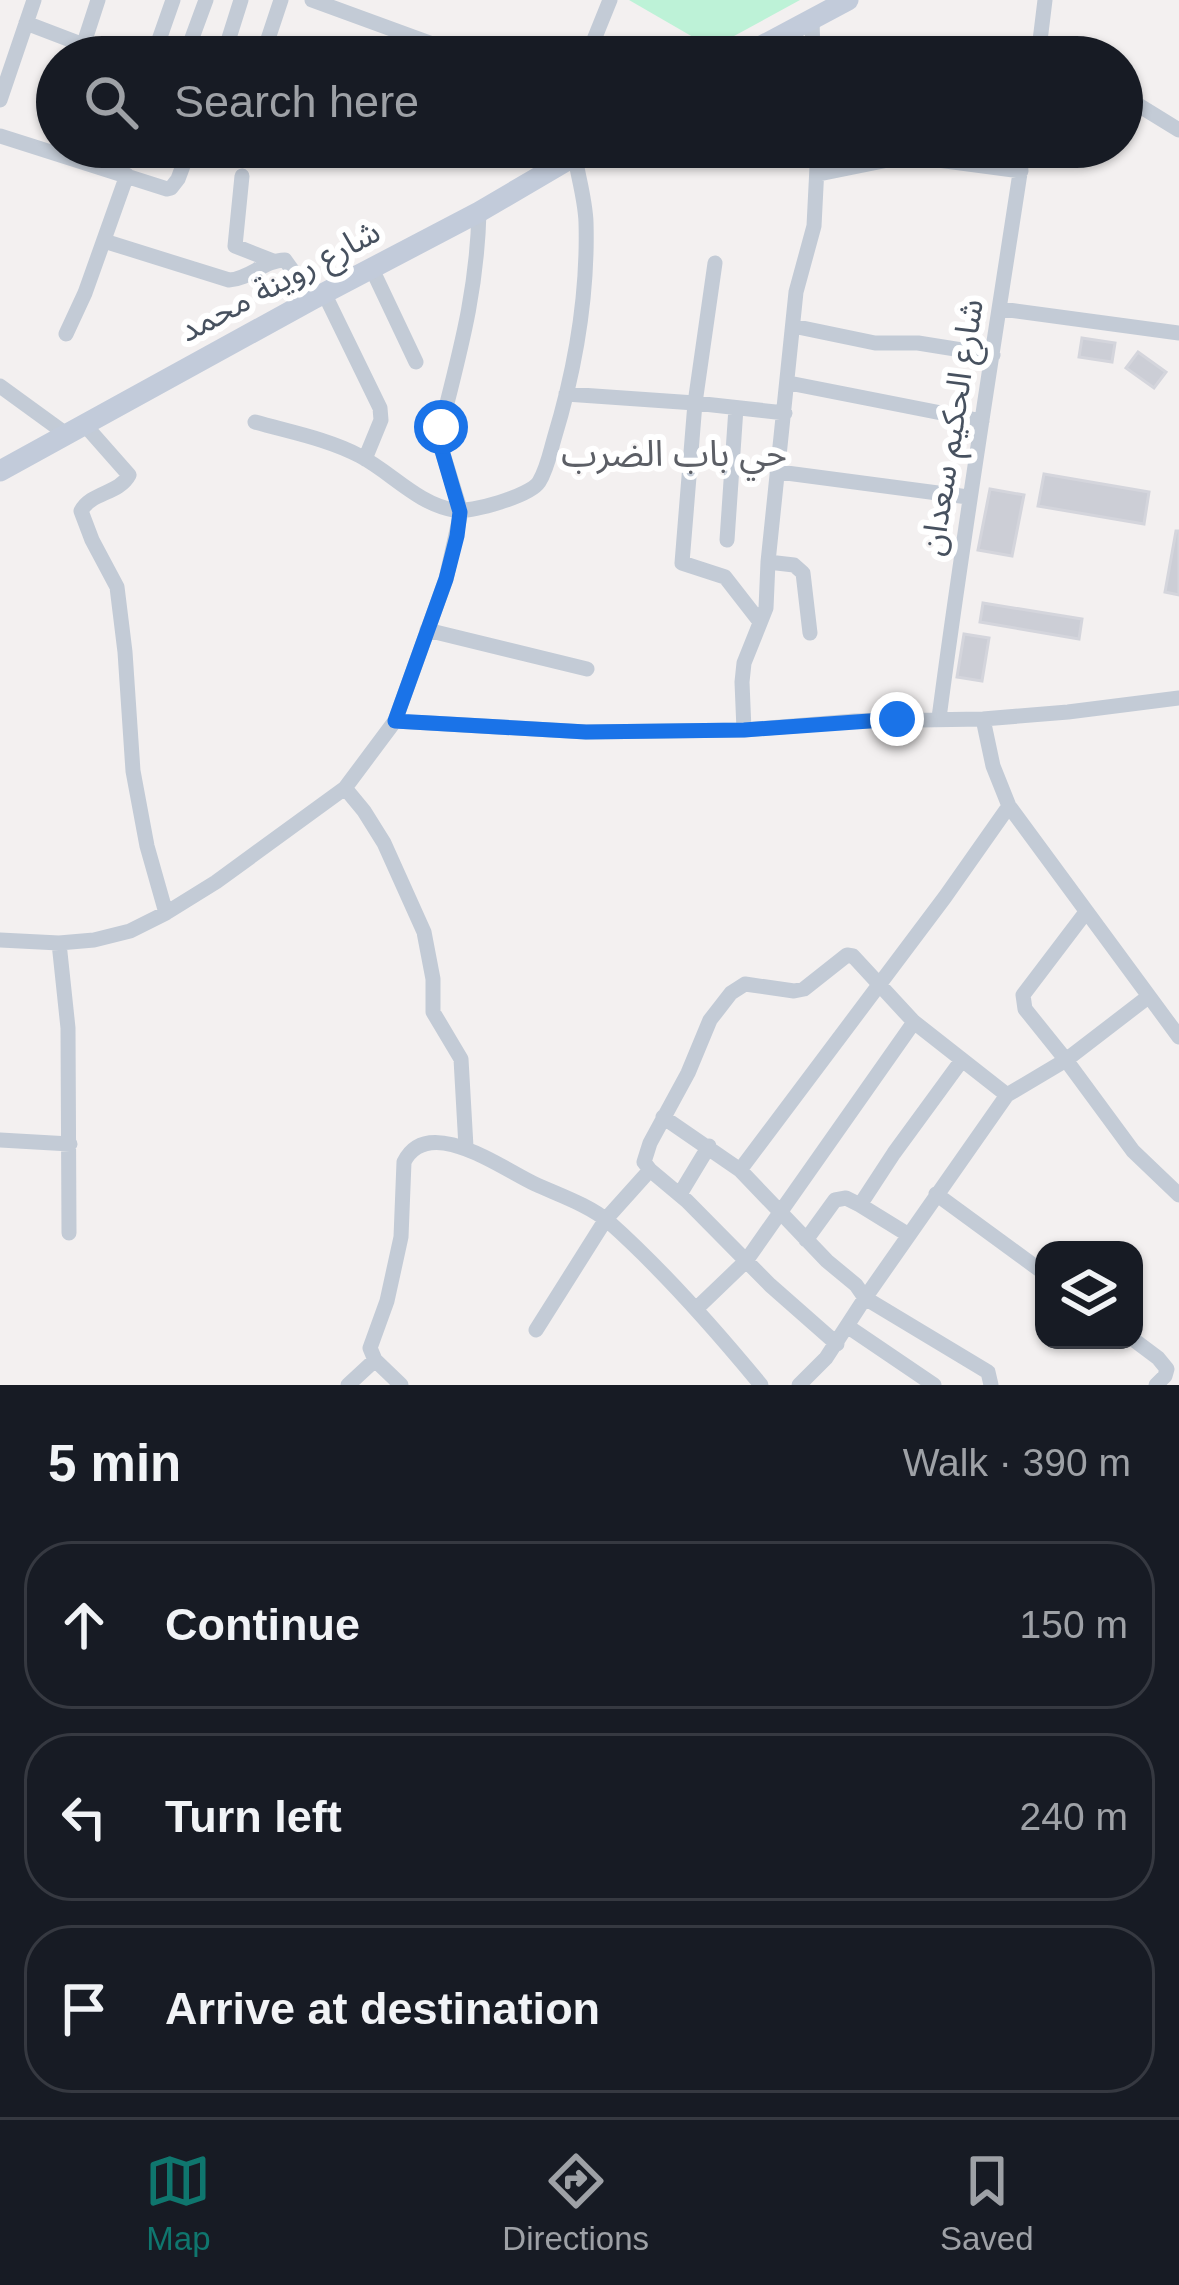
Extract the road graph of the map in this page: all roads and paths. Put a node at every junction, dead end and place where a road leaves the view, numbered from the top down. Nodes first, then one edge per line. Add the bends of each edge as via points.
1 (34, 0) edge
2 (98, 0) edge
3 (173, 0) edge
4 (206, 0) edge
5 (241, 0) edge
6 (281, 0) edge
7 (312, 0) edge
8 (610, 0) edge
9 (848, 0) edge
10 (1046, 0) edge
11 (812, 19) junction
12 (26, 23) junction
13 (64, 36) edge
14 (86, 36) edge
15 (160, 36) edge
16 (193, 36) edge
17 (230, 36) edge
18 (269, 36) edge
19 (411, 36) edge
20 (595, 36) edge
21 (780, 36) edge
22 (812, 36) edge
23 (1041, 36) edge
24 (0, 100) edge
25 (1143, 108) edge
26 (1179, 130) edge
27 (0, 136) edge
28 (36, 147) edge
29 (104, 168) edge
30 (182, 168) edge
31 (551, 168) edge
32 (581, 168) edge
33 (819, 168) edge
34 (849, 168) edge
35 (1005, 168) edge
36 (1021, 170) joint
37 (819, 174) junction
38 (127, 175) junction
39 (242, 176) dead end
40 (479, 212) junction
41 (104, 241) junction
42 (273, 261) junction
43 (715, 263) dead end
44 (371, 267) junction
45 (318, 296) junction
46 (1001, 309) junction
47 (793, 326) junction
48 (1179, 333) edge
49 (67, 334) dead end
50 (993, 355) junction
51 (416, 362) dead end
52 (789, 382) junction
53 (0, 386) edge
54 (566, 394) junction
55 (694, 403) junction
56 (736, 408) junction
57 (785, 413) junction
58 (982, 421) junction
59 (255, 422) dead end
60 (75, 429) junction
61 (365, 459) junction
62 (0, 471) edge
63 (779, 472) junction
64 (968, 497) junction
65 (460, 512) junction
66 (727, 540) dead end
67 (768, 562) junction
68 (760, 622) junction
69 (427, 630) junction
70 (810, 633) dead end
71 (587, 669) dead end
72 (1179, 698) edge
73 (939, 718) junction
74 (983, 719) junction
75 (395, 721) junction
76 (744, 730) junction
77 (345, 788) junction
78 (1010, 806) junction
79 (1086, 912) junction
80 (166, 913) junction
81 (0, 940) edge
82 (58, 943) junction
83 (879, 985) junction
84 (1148, 997) junction
85 (914, 1022) junction
86 (1179, 1037) edge
87 (962, 1060) junction
88 (1066, 1060) junction
89 (1007, 1095) junction
90 (663, 1117) junction
91 (0, 1140) edge
92 (70, 1144) junction
93 (709, 1146) junction
94 (466, 1147) junction
95 (650, 1170) junction
96 (740, 1170) junction
97 (680, 1194) junction
98 (936, 1194) junction
99 (1179, 1195) edge
100 (860, 1205) junction
101 (781, 1214) junction
102 (606, 1219) junction
103 (68, 1233) dead end
104 (908, 1234) junction
105 (806, 1240) junction
106 (746, 1261) junction
107 (1035, 1267) edge
108 (865, 1298) junction
109 (696, 1310) junction
110 (847, 1326) junction
111 (536, 1330) dead end
112 (837, 1344) junction
113 (1143, 1347) edge
114 (375, 1360) junction
115 (921, 1382) edge
116 (348, 1385) edge
117 (401, 1385) edge
118 (761, 1385) edge
119 (799, 1385) edge
120 (991, 1385) edge
121 (1156, 1385) edge

1 - 12 street
2 - 14 street
3 - 15 street
4 - 16 street
5 - 17 street
6 - 18 street
7 - 19 street
8 - 20 street
9 - 11 main road
10 - 23 street
11 - 21 main road
11 - 22 street
12 - 13 street
12 - 24 street
25 - 26 street
27 - 28 street
29 - 38 street
30 - 38 street via 171,188
31 - 40 main road, شارع روينة محمد
32 - 54 street via 583,297
33 - 37 street
34 - 37 street
35 - 36 street
36 - 46 street, شارع الحكيم سعدان
37 - 47 street
38 - 41 street
39 - 42 street via 235,246
40 - 44 main road, شارع روينة محمد
40 - 65 street via 469,320 441,427
41 - 42 street via 230,280
41 - 49 street
42 - 45 street via 287,262
43 - 55 street
44 - 45 main road, شارع روينة محمد
44 - 51 street
45 - 60 main road, شارع روينة محمد
45 - 61 street via 380,408
46 - 48 street
46 - 50 street, شارع الحكيم سعدان
47 - 50 street
47 - 52 street
50 - 58 street, شارع الحكيم سعدان
52 - 57 street
52 - 58 street
53 - 60 street
54 - 55 street
54 - 65 street via 548,461 530,492
55 - 56 street
55 - 68 street via 682,563 725,577
56 - 57 street
56 - 66 street
57 - 63 street
58 - 64 street, شارع الحكيم سعدان
59 - 61 street
60 - 62 main road, شارع روينة محمد
60 - 80 street via 128,475 81,511 117,586 133,771
61 - 65 street via 420,497
63 - 64 street
63 - 67 street
64 - 73 street, شارع الحكيم سعدان
65 - 69 street
67 - 68 street
67 - 70 street via 802,573
68 - 76 street via 744,663
69 - 71 street
69 - 75 street
72 - 74 street
73 - 74 street
73 - 76 street
74 - 78 street
75 - 76 street via 586,732
75 - 77 street
77 - 80 street
77 - 94 street via 384,843 424,932 433,1012 461,1058
78 - 79 street
78 - 83 street
79 - 84 street
79 - 88 street via 1022,998
80 - 82 street via 130,931
81 - 82 street
82 - 92 street
83 - 85 street
83 - 90 street via 847,955 805,989 738,987 710,1020
83 - 96 street
84 - 86 street
84 - 88 street
85 - 87 street
85 - 101 street
87 - 89 street
87 - 100 street
88 - 89 street
88 - 99 street via 1133,1151
89 - 98 street
90 - 93 street
90 - 95 street via 644,1162
91 - 92 street
92 - 103 street
93 - 96 street
93 - 97 street
94 - 102 street
94 - 114 street via 422,1144 404,1162 401,1237 370,1348
95 - 97 street
95 - 102 street
96 - 101 street
97 - 106 street
98 - 104 street
98 - 107 street
100 - 104 street
100 - 105 street via 835,1200
101 - 105 street
101 - 106 street
102 - 109 street
102 - 111 street
104 - 108 street
105 - 108 street
106 - 109 street
106 - 112 street
108 - 110 street
108 - 120 street via 984,1370
109 - 118 street
110 - 112 street
110 - 115 street
112 - 119 street
113 - 121 street via 1167,1369
114 - 116 street
114 - 117 street

